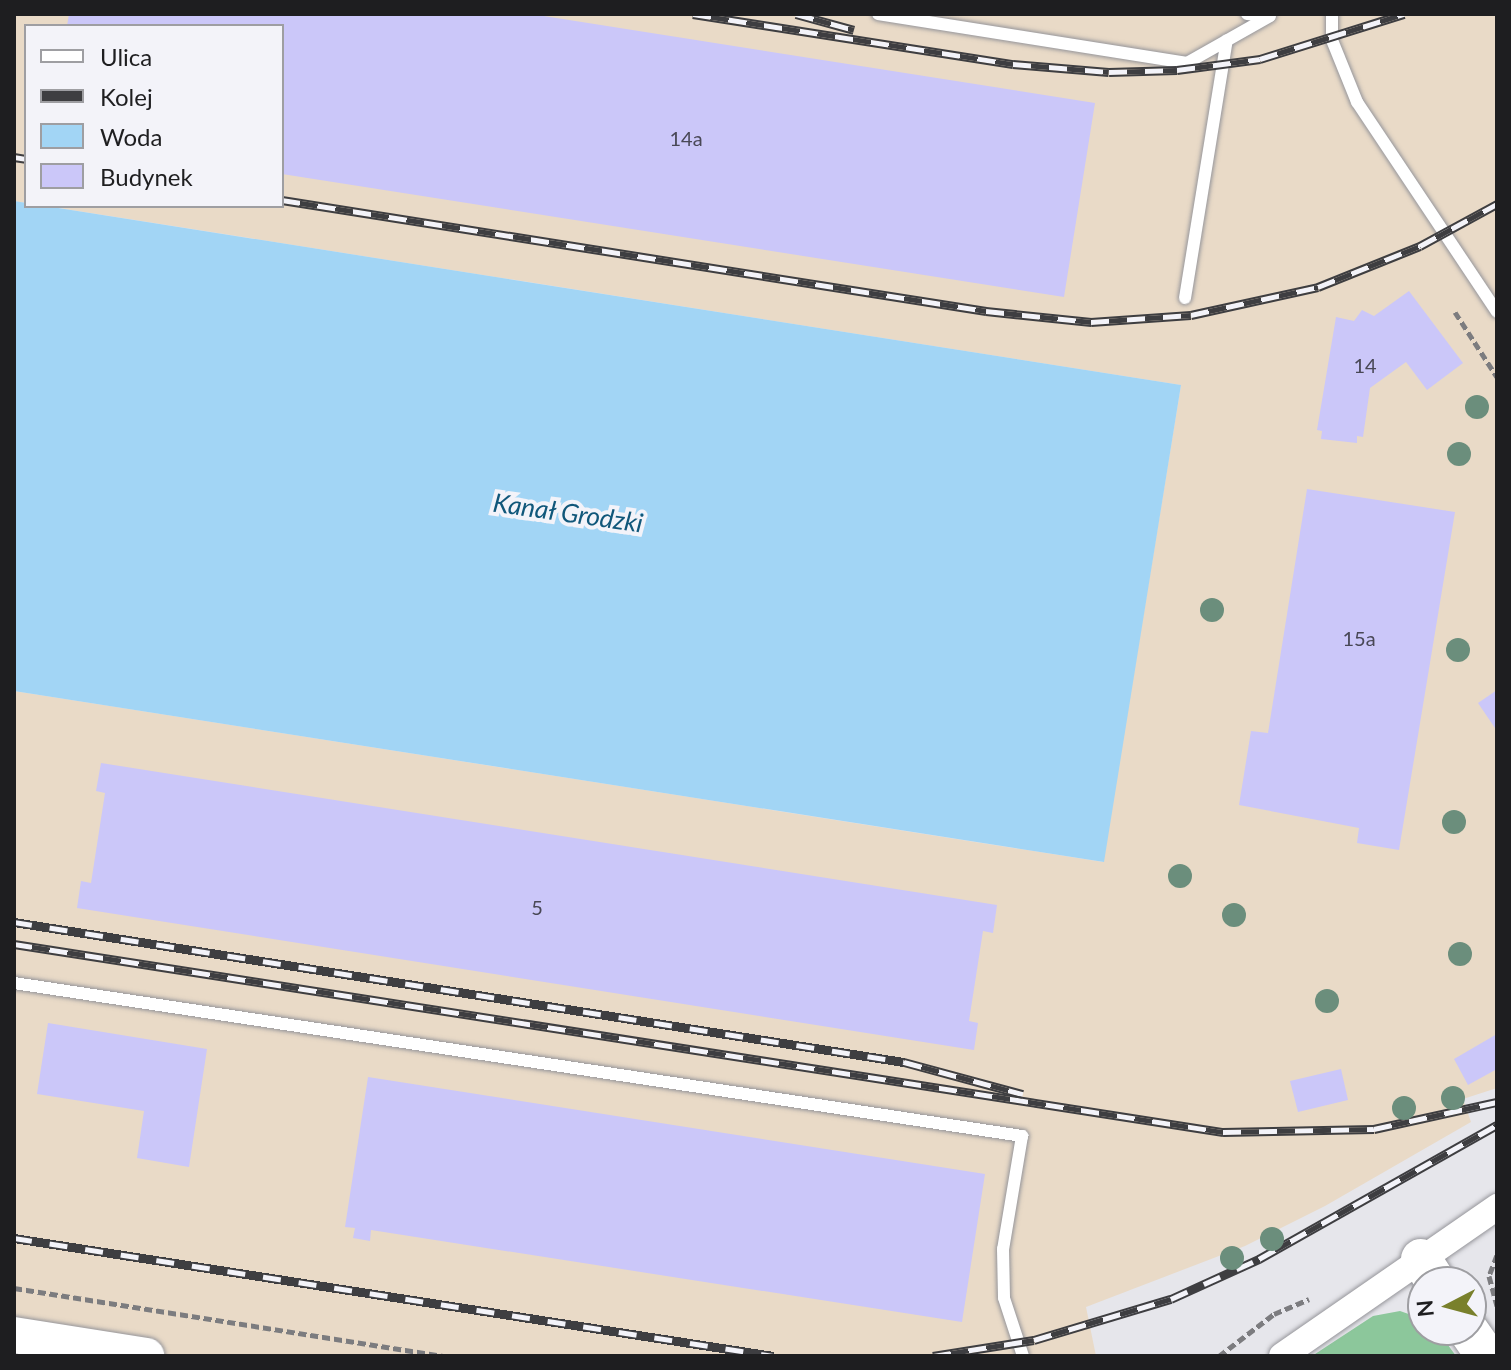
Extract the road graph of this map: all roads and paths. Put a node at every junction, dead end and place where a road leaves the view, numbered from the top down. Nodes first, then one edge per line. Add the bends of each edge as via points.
1 (878, 14) edge
2 (1247, 14) edge
3 (1332, 14) edge
4 (1272, 15) edge
5 (1227, 40) junction
6 (1185, 298) dead end
7 (1455, 312) dead end
8 (1497, 312) edge
9 (1497, 377) edge
10 (14, 983) edge
11 (1497, 1207) edge
12 (1497, 1255) edge
13 (1434, 1266) edge
14 (1407, 1284) edge
15 (14, 1288) edge
16 (1497, 1306) edge
17 (14, 1335) edge
18 (146, 1356) edge
19 (445, 1356) edge
20 (1023, 1356) edge
21 (1282, 1356) edge

1 - 5 lane via 1187,63
2 - 4 lane
3 - 8 lane via 1332,40 1357,102
4 - 5 lane
5 - 6 lane
7 - 9 path
10 - 20 lane via 1022,1136 1003,1249 1004,1298
11 - 13 street
12 - 16 path via 1489,1276
14 - 21 street
15 - 19 path
17 - 18 main road

